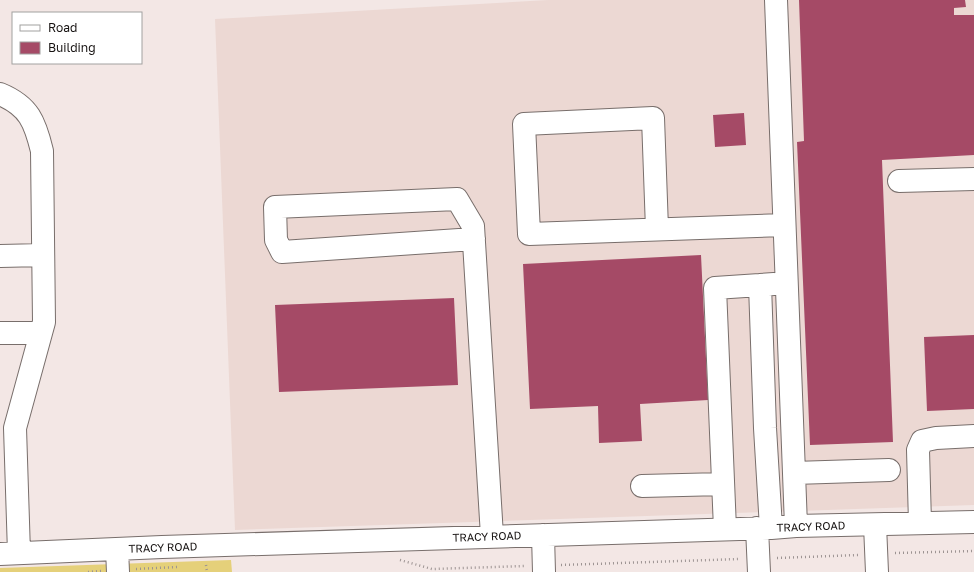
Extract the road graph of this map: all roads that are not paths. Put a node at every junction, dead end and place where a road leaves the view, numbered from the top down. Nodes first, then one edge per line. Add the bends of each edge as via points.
1 (776, 0) edge
2 (0, 94) edge
3 (974, 179) edge
4 (899, 181) dead end
5 (784, 225) junction
6 (657, 229) junction
7 (474, 239) junction
8 (43, 255) junction
9 (0, 256) edge
10 (786, 284) junction
11 (760, 285) junction
12 (41, 333) junction
13 (0, 334) edge
14 (974, 436) edge
15 (889, 470) dead end
16 (794, 473) junction
17 (723, 484) junction
18 (642, 486) dead end
19 (974, 522) edge
20 (920, 523) junction
21 (875, 525) junction
22 (796, 526) junction
23 (764, 528) junction
24 (724, 529) junction
25 (543, 534) junction
26 (492, 536) junction
27 (9, 553) edge
28 (877, 563) edge
29 (758, 565) edge
30 (118, 566) edge
31 (544, 569) edge

1 - 5 street
2 - 8 street via 13,100 27,112 37,130 42,151
3 - 4 street
5 - 6 street
5 - 10 street
6 - 6 street via 529,234 524,124 652,118
7 - 7 street via 473,226 457,199 275,208 276,240 282,252
7 - 26 street
8 - 9 street
8 - 12 street via 44,322
10 - 11 street
10 - 16 street
11 - 17 street via 715,288
11 - 23 street via 765,428
12 - 13 street
12 - 27 street via 15,428
14 - 20 street via 922,441 918,450
15 - 16 street
16 - 22 street
17 - 18 street
17 - 24 street
19 - 20 street, TRACY ROAD
20 - 21 street, TRACY ROAD
21 - 22 street, TRACY ROAD
21 - 28 street
22 - 23 street, TRACY ROAD
23 - 24 street, TRACY ROAD
23 - 29 street
24 - 25 street, TRACY ROAD
25 - 26 street, TRACY ROAD
25 - 31 street
26 - 30 street, TRACY ROAD
27 - 30 street, TRACY ROAD

